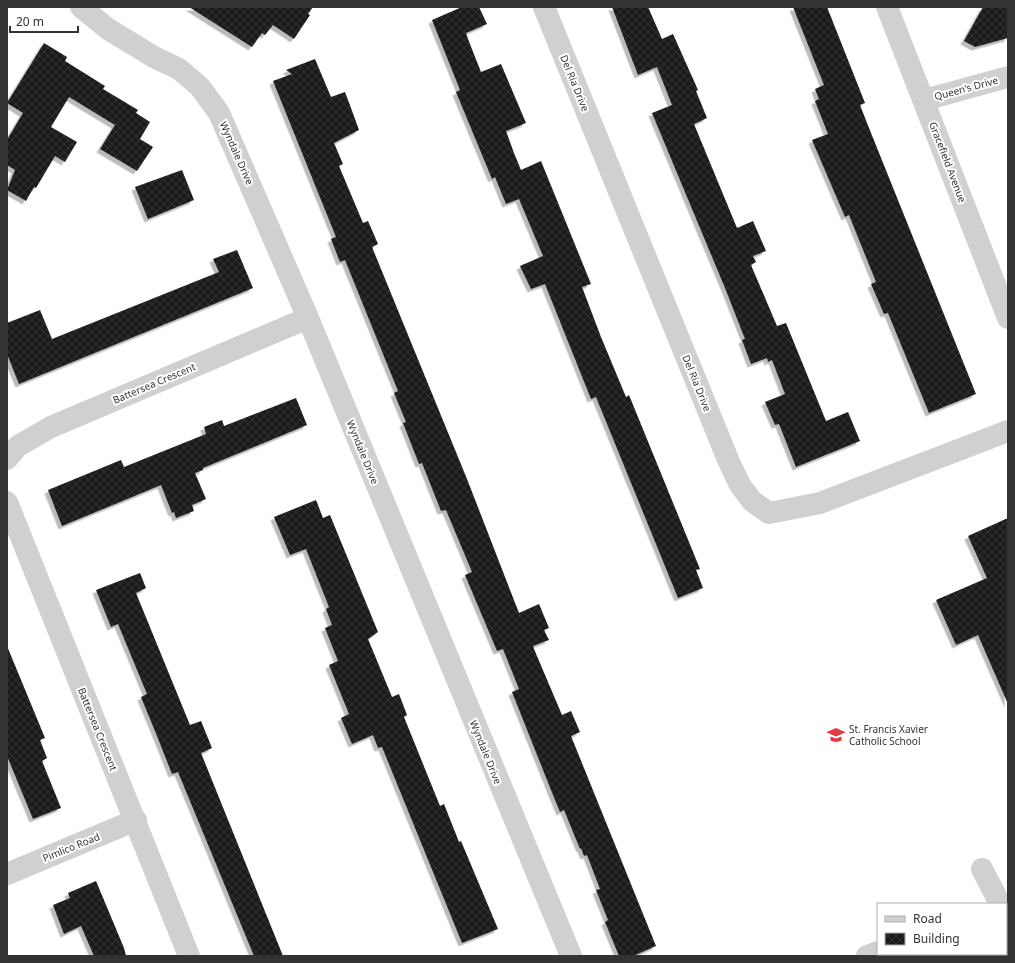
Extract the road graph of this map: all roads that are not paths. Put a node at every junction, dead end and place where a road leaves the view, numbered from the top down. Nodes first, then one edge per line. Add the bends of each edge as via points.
1 (80, 7) edge
2 (544, 7) edge
3 (887, 7) edge
4 (1008, 77) edge
5 (924, 100) junction
6 (308, 318) junction
7 (1008, 318) edge
8 (1008, 431) edge
9 (7, 459) edge
10 (7, 502) edge
11 (136, 820) junction
12 (982, 869) dead end
13 (7, 874) edge
14 (1000, 901) edge
15 (877, 952) edge
16 (189, 956) edge
17 (571, 956) edge
18 (867, 956) edge

1 - 6 street, Wyndale Drive via 114,33 154,57 179,68 210,100 231,136
2 - 8 street, Del Ria Drive via 729,462 740,485 752,501 769,513 820,503
3 - 5 street, Gracefield Avenue
4 - 5 street, Queen's Drive
5 - 7 street, Gracefield Avenue
6 - 9 street, Battersea Crescent via 51,427 18,446
6 - 17 street, Wyndale Drive
10 - 11 street, Battersea Crescent
11 - 13 street, Pimlico Road
11 - 16 street, Battersea Crescent
12 - 14 street
15 - 18 street

